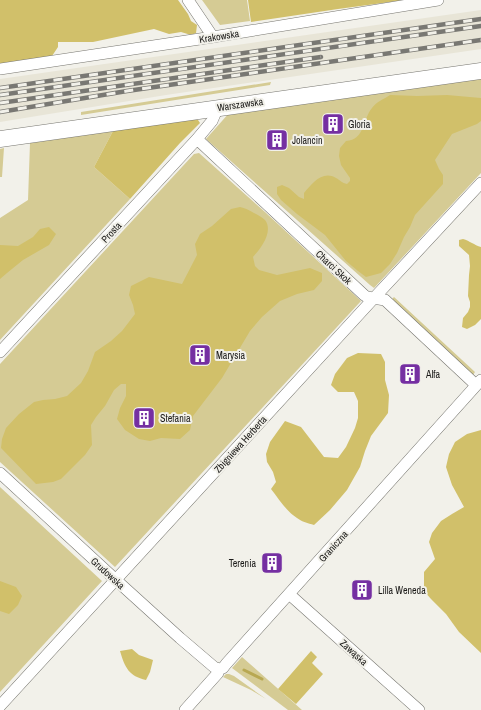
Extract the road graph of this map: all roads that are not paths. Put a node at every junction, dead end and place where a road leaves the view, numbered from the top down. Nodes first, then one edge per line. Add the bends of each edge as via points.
1 (188, 0) edge
2 (437, 0) edge
3 (213, 37) junction
4 (0, 68) edge
5 (481, 71) edge
6 (214, 108) junction
7 (0, 139) edge
8 (196, 139) junction
9 (481, 183) edge
10 (374, 298) junction
11 (0, 352) edge
12 (479, 382) edge
13 (0, 473) edge
14 (116, 580) junction
15 (289, 594) junction
16 (219, 669) junction
17 (0, 706) edge
18 (185, 710) edge
19 (419, 710) edge

1 - 3 street
2 - 3 street, Krakowska
3 - 4 street, Krakowska
5 - 6 street, Warszawska
6 - 7 street, Warszawska
6 - 8 street, Prosta via 212,121
8 - 10 street, Charci Skok via 364,295
8 - 11 street, Prosta
9 - 10 street, Zbigniewa Herberta
10 - 12 street, Charci Skok via 385,300
10 - 14 street, Zbigniewa Herberta
12 - 15 street, Graniczna
13 - 14 street, Grudowska
14 - 16 street, Grudowska via 180,638
14 - 17 street, Zbigniewa Herberta
15 - 16 street, Graniczna via 223,668
15 - 19 street, Zawąska
16 - 18 street, Graniczna

